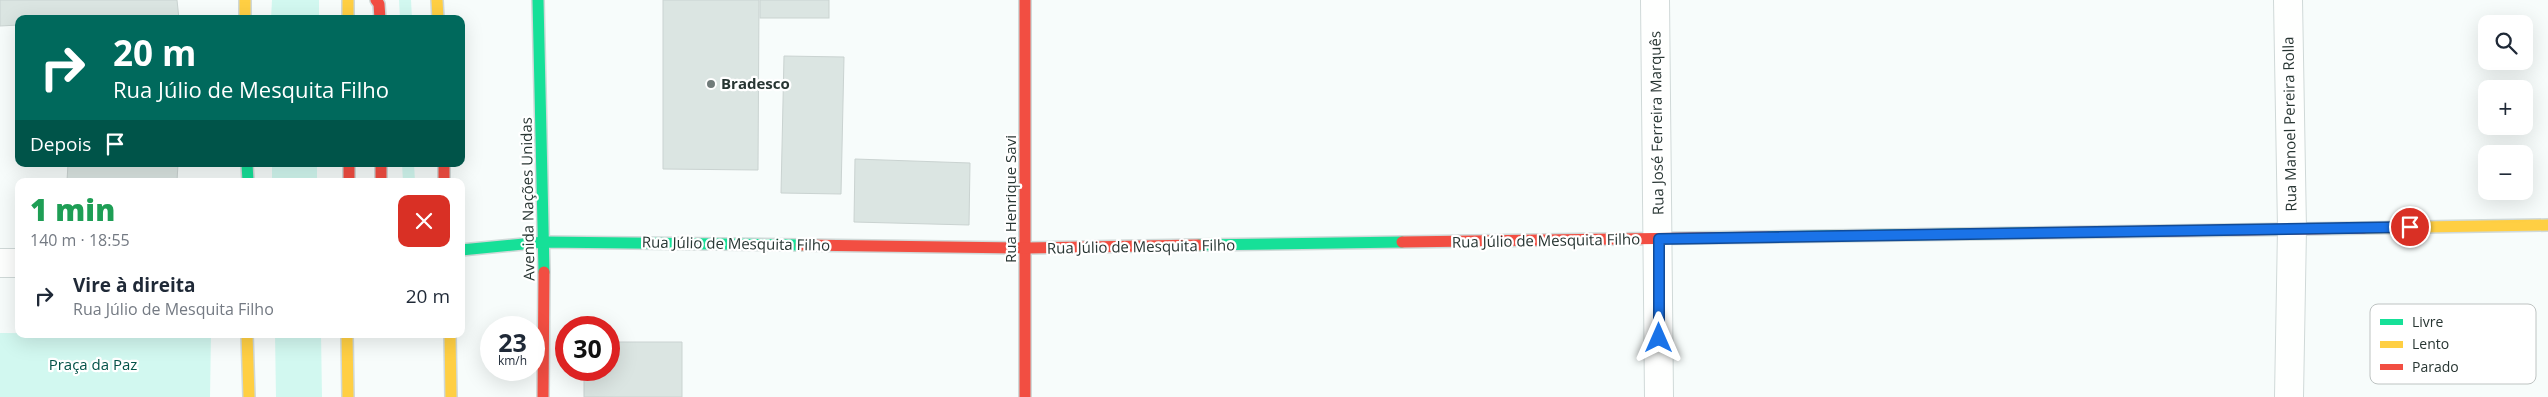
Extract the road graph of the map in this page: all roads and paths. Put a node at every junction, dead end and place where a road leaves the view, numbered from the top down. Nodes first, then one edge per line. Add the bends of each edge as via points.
1 (348, 0) edge
2 (376, 0) edge
3 (437, 0) edge
4 (538, 0) edge
5 (1025, 0) edge
6 (1655, 0) edge
7 (2288, 0) edge
8 (348, 15) edge
9 (380, 15) edge
10 (438, 15) edge
11 (2548, 225) edge
12 (2292, 229) junction
13 (1659, 239) junction
14 (544, 242) junction
15 (1027, 248) junction
16 (465, 250) edge
17 (15, 263) edge
18 (0, 264) edge
19 (247, 338) edge
20 (347, 338) edge
21 (450, 338) edge
22 (249, 397) edge
23 (348, 397) edge
24 (451, 397) edge
25 (543, 397) edge
26 (1025, 397) edge
27 (1659, 397) edge
28 (2289, 397) edge

1 - 8 street
2 - 9 street
3 - 10 street
4 - 14 street, Avenida Nações Unidas
5 - 15 street, Rua Henrique Savi
6 - 13 street, Rua José Ferreira Marquês
7 - 12 street, Rua Manoel Pereira Rolla
11 - 12 street, Rua Júlio de Mesquita Filho
12 - 13 street, Rua Júlio de Mesquita Filho
12 - 28 street, Rua Manoel Pereira Rolla
13 - 15 street, Rua Júlio de Mesquita Filho
13 - 27 street, Rua José Ferreira Marquês
14 - 15 street, Rua Júlio de Mesquita Filho
14 - 16 street, Rua Júlio de Mesquita Filho
14 - 25 street, Avenida Nações Unidas
15 - 26 street, Rua Henrique Savi
17 - 18 street
19 - 22 street
20 - 23 street
21 - 24 street

